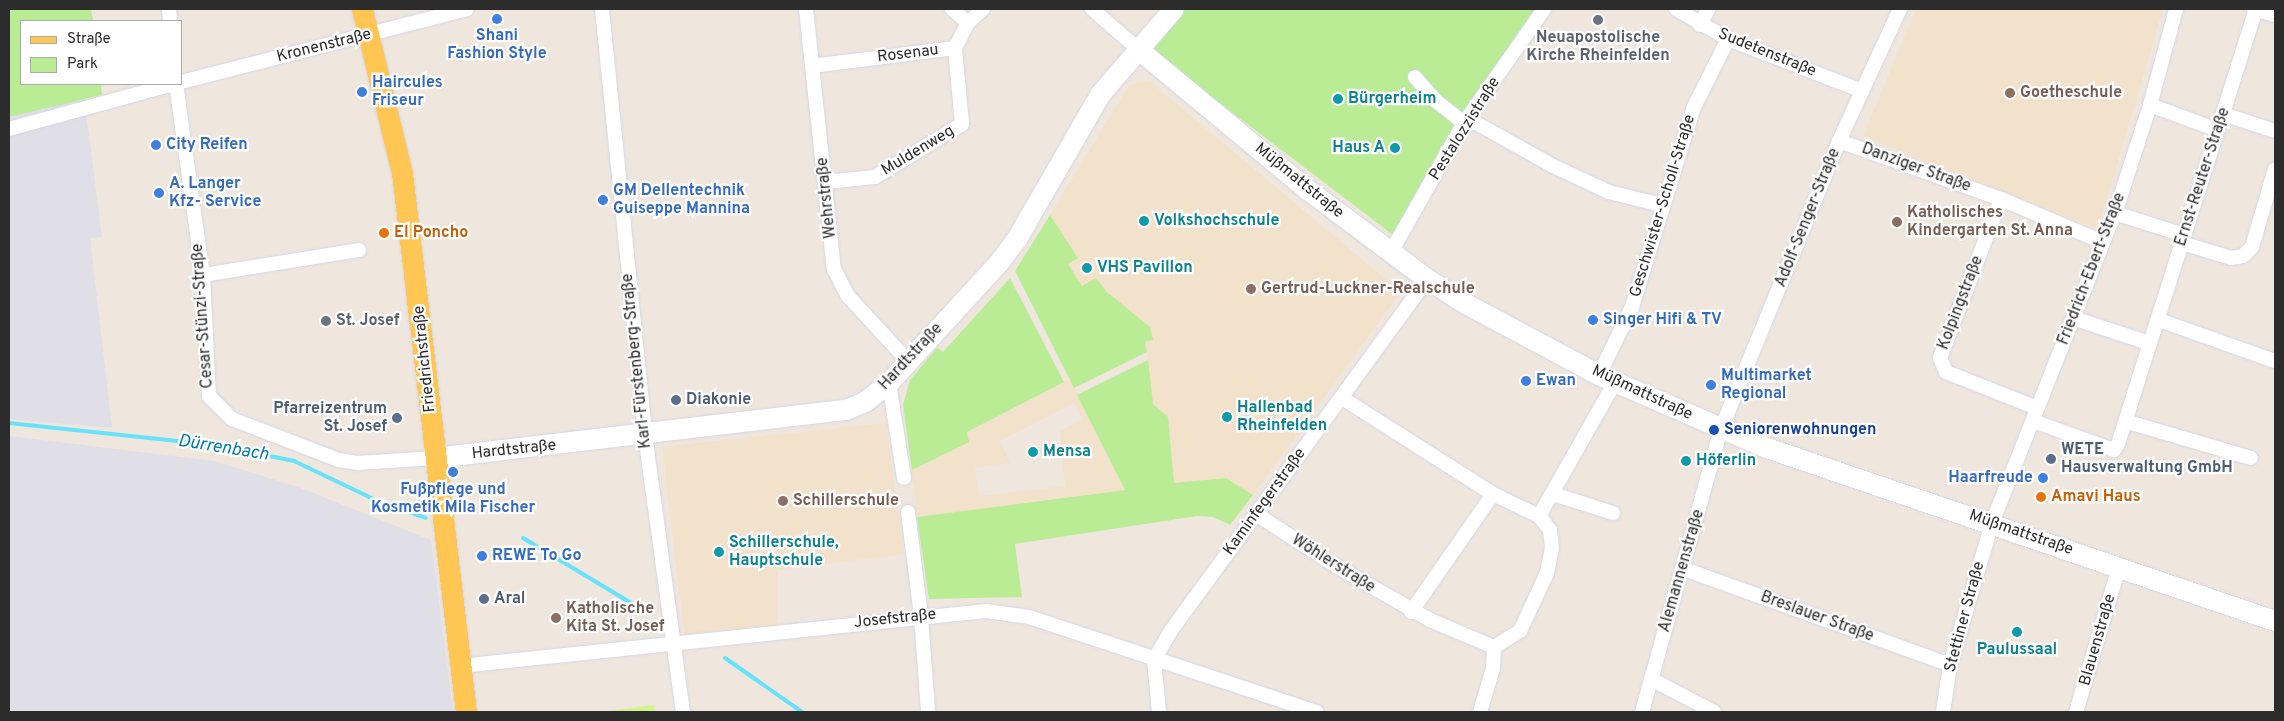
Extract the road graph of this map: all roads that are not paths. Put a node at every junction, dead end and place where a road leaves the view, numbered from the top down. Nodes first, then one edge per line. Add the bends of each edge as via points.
1 (362, 9) edge
2 (467, 9) edge
3 (602, 9) edge
4 (806, 9) edge
5 (952, 9) edge
6 (983, 9) edge
7 (1092, 9) edge
8 (1174, 9) edge
9 (1544, 9) edge
10 (1676, 9) edge
11 (1708, 9) edge
12 (1900, 9) edge
13 (2176, 9) edge
14 (2255, 9) edge
15 (2275, 15) edge
16 (968, 24) junction
17 (1700, 25) junction
18 (369, 35) junction
19 (1728, 39) junction
20 (955, 48) junction
21 (1138, 49) junction
22 (812, 66) junction
23 (1415, 76) dead end
24 (182, 82) edge
25 (171, 85) edge
26 (175, 85) edge
27 (1862, 91) junction
28 (2150, 106) junction
29 (2223, 114) junction
30 (1464, 123) junction
31 (9, 128) edge
32 (2218, 130) junction
33 (2275, 131) edge
34 (1839, 141) junction
35 (2275, 168) edge
36 (826, 182) junction
37 (2000, 199) junction
38 (1661, 205) junction
39 (2115, 213) junction
40 (2183, 239) junction
41 (2103, 242) junction
42 (359, 250) dead end
43 (1391, 252) junction
44 (203, 275) junction
45 (1427, 279) junction
46 (2073, 318) junction
47 (2160, 320) junction
48 (2149, 343) junction
49 (908, 361) junction
50 (2275, 361) edge
51 (1607, 379) junction
52 (890, 383) junction
53 (1341, 397) junction
54 (2035, 415) junction
55 (2128, 422) junction
56 (1721, 430) junction
57 (645, 435) junction
58 (435, 458) junction
59 (2251, 458) dead end
60 (904, 478) dead end
61 (1493, 494) junction
62 (1553, 494) junction
63 (908, 512) dead end
64 (1256, 514) junction
65 (1613, 514) dead end
66 (1539, 516) junction
67 (1992, 523) junction
68 (2119, 567) junction
69 (1684, 569) junction
70 (1412, 612) junction
71 (921, 616) junction
72 (2275, 621) edge
73 (675, 645) junction
74 (1494, 648) junction
75 (1154, 660) junction
76 (1950, 665) junction
77 (460, 666) junction
78 (1651, 679) junction
79 (466, 712) edge
80 (683, 712) edge
81 (928, 712) edge
82 (1159, 712) edge
83 (1317, 712) edge
84 (1480, 712) edge
85 (1642, 712) edge
86 (1714, 712) edge
87 (1943, 712) edge
88 (2076, 712) edge

1 - 18 main road, Friedrichstraße
2 - 18 street, Kronenstraße
3 - 57 street, Karl-Fürstenberg-Straße
4 - 22 street, Wehrstraße
5 - 16 street
6 - 16 street, Rosenau
7 - 21 street, Müßmattstraße
8 - 21 street, Hardtstraße
9 - 30 street, Pestalozzistraße
10 - 17 street, Sudetenstraße
11 - 17 street
12 - 27 street, Adolf-Senger-Straße
13 - 28 street, Friedrich-Ebert-Straße
14 - 15 street
14 - 29 street, Ernst-Reuter-Straße
16 - 20 street, Rosenau
17 - 19 street, Sudetenstraße
18 - 24 street, Kronenstraße
18 - 58 main road, Friedrichstraße via 402,173
19 - 27 street, Sudetenstraße
19 - 38 street, Geschwister-Scholl-Straße via 1694,107
20 - 22 street, Rosenau
20 - 36 street, Muldenweg via 962,124 875,177
21 - 43 street, Müßmattstraße via 1308,190
21 - 49 street, Hardtstraße via 1100,95 1017,239
22 - 36 street, Wehrstraße
23 - 30 street via 1436,101
25 - 31 street
26 - 44 street, Cesar-Stünzi-Straße
27 - 34 street, Adolf-Senger-Straße
28 - 32 street
28 - 39 street, Friedrich-Ebert-Straße
29 - 32 street, Ernst-Reuter-Straße
29 - 33 street
30 - 38 street via 1476,123 1553,166 1609,192
30 - 43 street, Pestalozzistraße
32 - 40 street, Ernst-Reuter-Straße
34 - 37 street, Danziger Straße
34 - 56 street, Adolf-Senger-Straße
35 - 40 street via 2252,247 2243,256 2231,258
36 - 49 street, Wehrstraße via 834,269 848,296
37 - 41 street, Danziger Straße
37 - 54 street, Kolpingstraße via 1940,358 1946,372
38 - 51 street, Geschwister-Scholl-Straße via 1632,308
39 - 40 street
39 - 41 street, Friedrich-Ebert-Straße
40 - 47 street, Ernst-Reuter-Straße
41 - 46 street, Friedrich-Ebert-Straße
42 - 44 street
43 - 45 street, Müßmattstraße
44 - 58 street, Cesar-Stünzi-Straße via 209,396 232,419 339,460 365,463
45 - 51 street, Müßmattstraße via 1466,304
45 - 53 street, Kaminfegerstraße
46 - 48 street
46 - 54 street, Friedrich-Ebert-Straße
47 - 48 street, Ernst-Reuter-Straße
47 - 50 street
48 - 55 street, Ernst-Reuter-Straße
49 - 52 street, Hardtstraße
51 - 56 street, Müßmattstraße
51 - 62 street
52 - 57 street, Hardtstraße via 865,402 846,410
52 - 60 street
53 - 61 street
53 - 64 street, Kaminfegerstraße
54 - 55 street, Ernst-Reuter-Straße via 2114,450
54 - 67 street, Friedrich-Ebert-Straße
55 - 59 street
56 - 67 street, Müßmattstraße
56 - 69 street, Alemannenstraße
57 - 58 street, Hardtstraße
57 - 73 street, Karl-Fürstenberg-Straße
58 - 77 main road, Friedrichstraße
61 - 66 street
61 - 70 street
62 - 65 street
62 - 66 street
63 - 71 street
64 - 70 street, Wöhlerstraße
64 - 75 street, Kaminfegerstraße via 1170,632
66 - 74 street via 1550,530 1552,547 1547,573 1520,631
67 - 68 street, Müßmattstraße
67 - 76 street, Stettiner Straße
68 - 72 street, Müßmattstraße
68 - 88 street, Blauenstraße
69 - 76 street, Breslauer Straße
69 - 78 street, Alemannenstraße
70 - 74 street, Wöhlerstraße
71 - 73 street, Josefstraße via 762,632
71 - 75 street, Josefstraße via 986,611 1020,615
71 - 81 street
73 - 77 street, Josefstraße
73 - 80 street, Karl-Fürstenberg-Straße
74 - 84 street via 1493,668
75 - 82 street
75 - 83 street, Josefstraße
76 - 87 street, Stettiner Straße
77 - 79 main road, Friedrichstraße
78 - 85 street, Alemannenstraße
78 - 86 street

